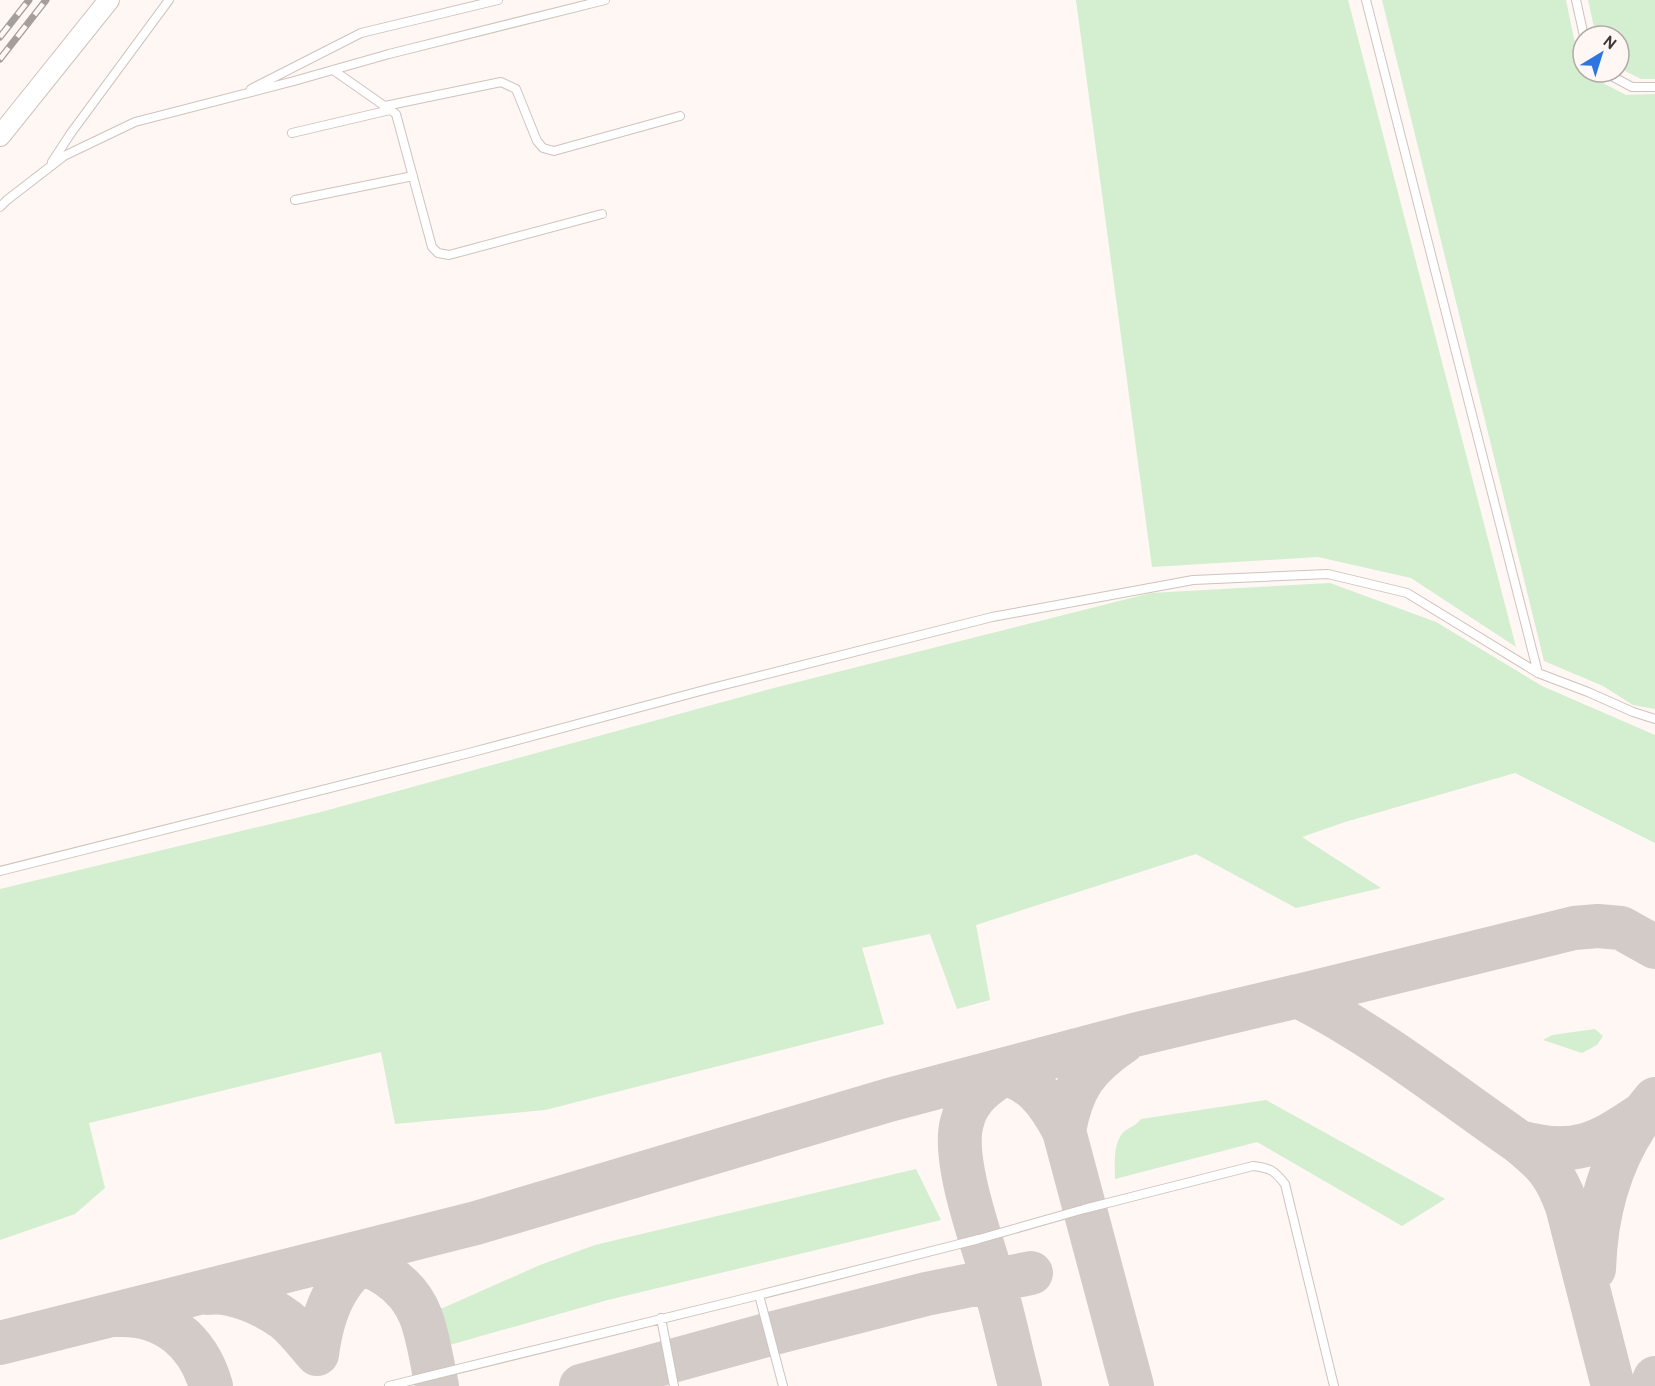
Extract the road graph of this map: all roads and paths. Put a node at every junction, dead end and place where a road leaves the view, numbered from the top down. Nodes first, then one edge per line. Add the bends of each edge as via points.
1 (109, 0) edge
2 (169, 0) edge
3 (498, 0) edge
4 (605, 0) edge
5 (1366, 0) edge
6 (1576, 0) edge
7 (1581, 24) edge
8 (333, 70) junction
9 (1626, 84) edge
10 (1655, 87) edge
11 (237, 96) junction
12 (388, 108) junction
13 (680, 116) dead end
14 (292, 133) dead end
15 (0, 136) edge
16 (47, 169) junction
17 (413, 176) junction
18 (295, 201) dead end
19 (0, 207) edge
20 (602, 214) dead end
21 (1538, 673) junction
22 (1655, 719) edge
23 (0, 871) edge
24 (759, 1295) junction
25 (660, 1318) junction
26 (389, 1386) edge
27 (674, 1386) edge
28 (783, 1386) edge
29 (1334, 1386) edge

1 - 15 street
2 - 16 lane
3 - 11 lane via 361,33
4 - 8 lane
5 - 21 lane
6 - 7 lane
8 - 11 lane
8 - 12 lane
9 - 10 lane
11 - 16 lane via 135,122 64,156
12 - 13 lane via 501,82 516,89 537,141 554,151
12 - 14 lane
12 - 17 lane via 396,114
16 - 19 lane
17 - 18 lane
17 - 20 lane via 432,247 438,253 449,255
21 - 22 lane
21 - 23 lane via 1407,593 1328,574 1193,580 992,617
24 - 25 lane
24 - 28 lane
24 - 29 lane via 1253,1166 1270,1168 1284,1184
25 - 26 lane
25 - 27 lane

